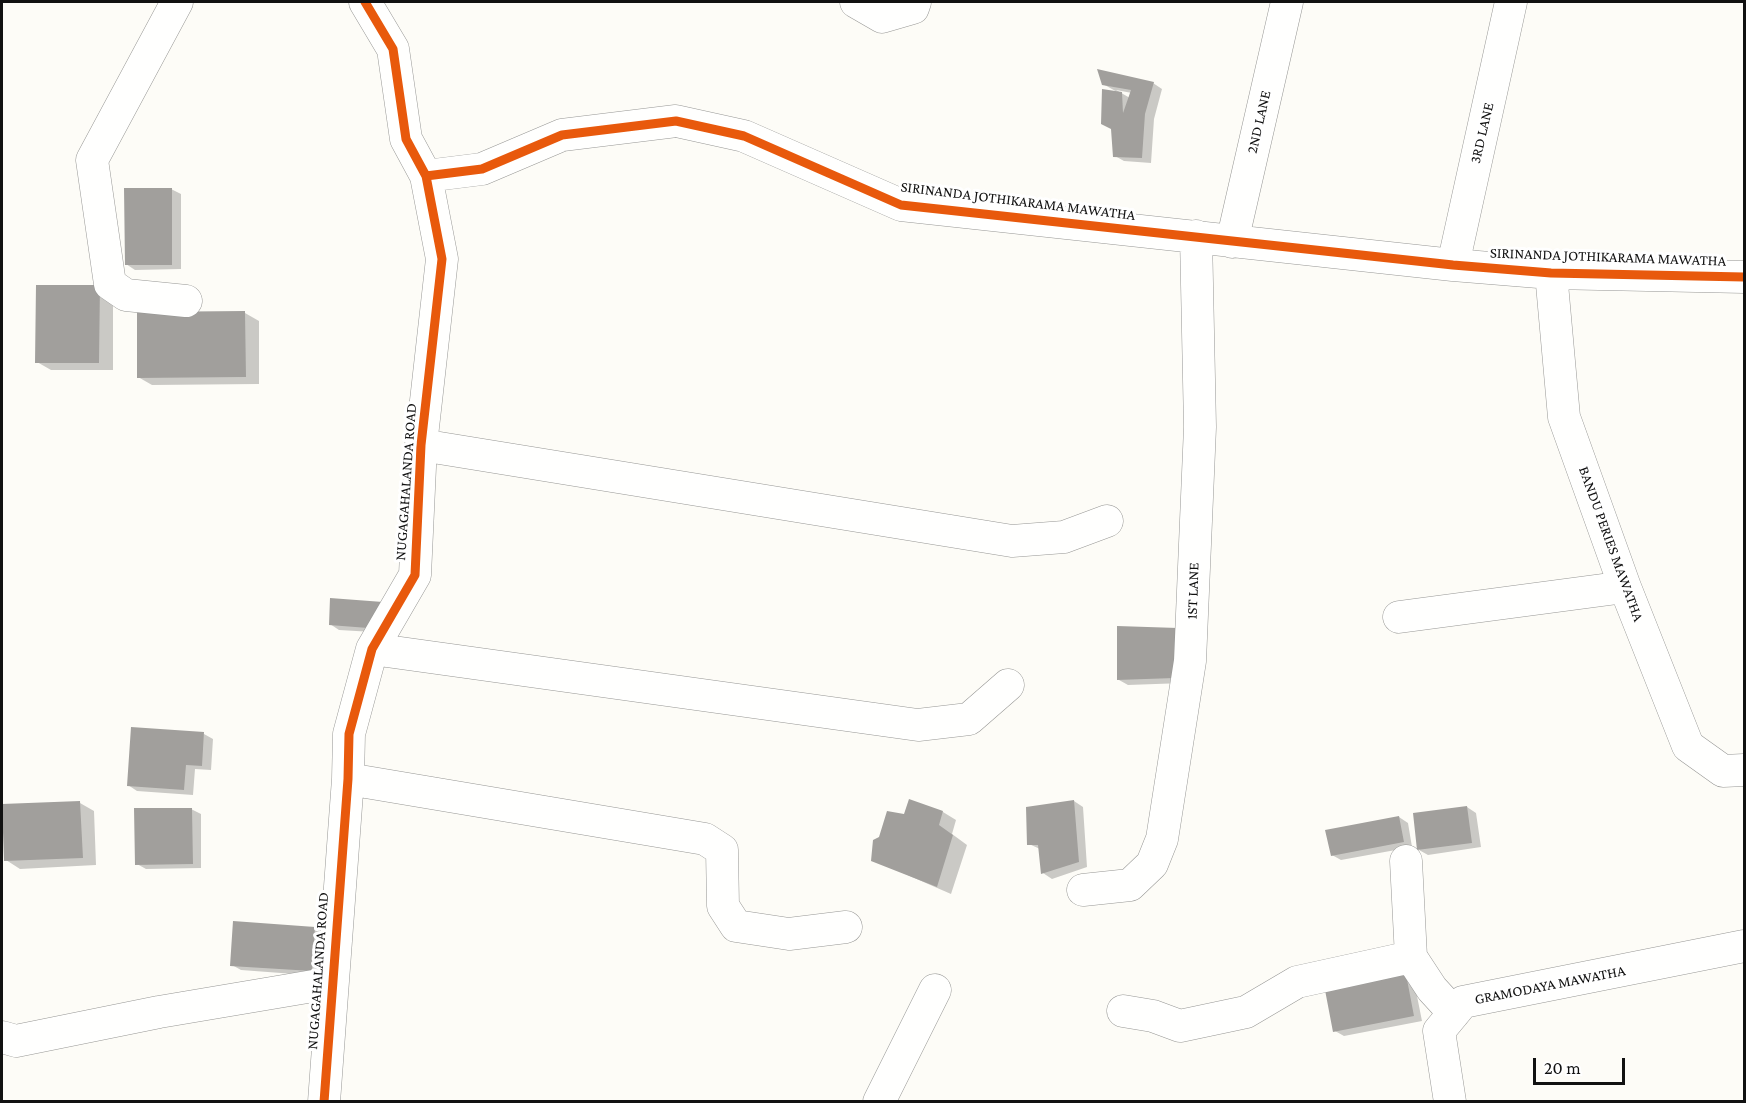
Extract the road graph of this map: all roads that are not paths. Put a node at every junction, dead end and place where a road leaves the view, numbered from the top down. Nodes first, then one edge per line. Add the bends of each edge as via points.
1 (177, 2) edge
2 (365, 2) edge
3 (856, 2) edge
4 (915, 2) edge
5 (1287, 2) edge
6 (1511, 2) edge
7 (426, 176) junction
8 (1196, 236) junction
9 (1232, 242) junction
10 (1453, 265) junction
11 (1551, 273) junction
12 (1744, 277) edge
13 (186, 302) dead end
14 (421, 445) junction
15 (1107, 521) dead end
16 (1626, 587) junction
17 (1399, 617) dead end
18 (372, 649) junction
19 (1008, 685) dead end
20 (1744, 770) edge
21 (348, 778) junction
22 (1406, 861) dead end
23 (1083, 890) dead end
24 (846, 927) dead end
25 (1744, 945) edge
26 (1411, 957) junction
27 (331, 983) junction
28 (935, 990) dead end
29 (1123, 1011) dead end
30 (1454, 1013) junction
31 (2, 1037) edge
32 (324, 1101) edge
33 (879, 1101) edge
34 (1450, 1101) edge

1 - 13 street via 92,160 110,284 126,294
2 - 7 street via 393,49 406,139
3 - 4 street via 882,16 913,8
5 - 9 street, 2ND LANE
6 - 10 street, 3RD LANE
7 - 8 street, SIRINANDA JOTHIKARAMA MAWATHA via 482,169 562,135 676,121 744,136 901,205
7 - 14 street, NUGAGAHALANDA ROAD via 442,259
8 - 9 street, SIRINANDA JOTHIKARAMA MAWATHA
8 - 23 street, 1ST LANE via 1200,428 1190,661 1162,839 1152,864 1130,885
9 - 10 street, SIRINANDA JOTHIKARAMA MAWATHA
10 - 11 street, SIRINANDA JOTHIKARAMA MAWATHA
11 - 12 street, SIRINANDA JOTHIKARAMA MAWATHA
11 - 16 street, BANDU PERIES MAWATHA via 1564,417
14 - 15 street via 1012,541 1064,537
14 - 18 street, NUGAGAHALANDA ROAD via 415,575
16 - 17 street
16 - 20 street, BANDU PERIES MAWATHA via 1688,746 1723,771
18 - 19 street via 918,725 969,719
18 - 21 street, NUGAGAHALANDA ROAD via 349,734
21 - 24 street via 705,839 722,850 723,906 736,926 789,934
21 - 27 street, NUGAGAHALANDA ROAD
22 - 26 street
25 - 30 street, GRAMODAYA MAWATHA via 1463,1002
26 - 29 street via 1297,982 1246,1012 1180,1026
26 - 30 street
27 - 31 street via 16,1041
27 - 32 street, NUGAGAHALANDA ROAD
28 - 33 street
30 - 34 street via 1439,1030

